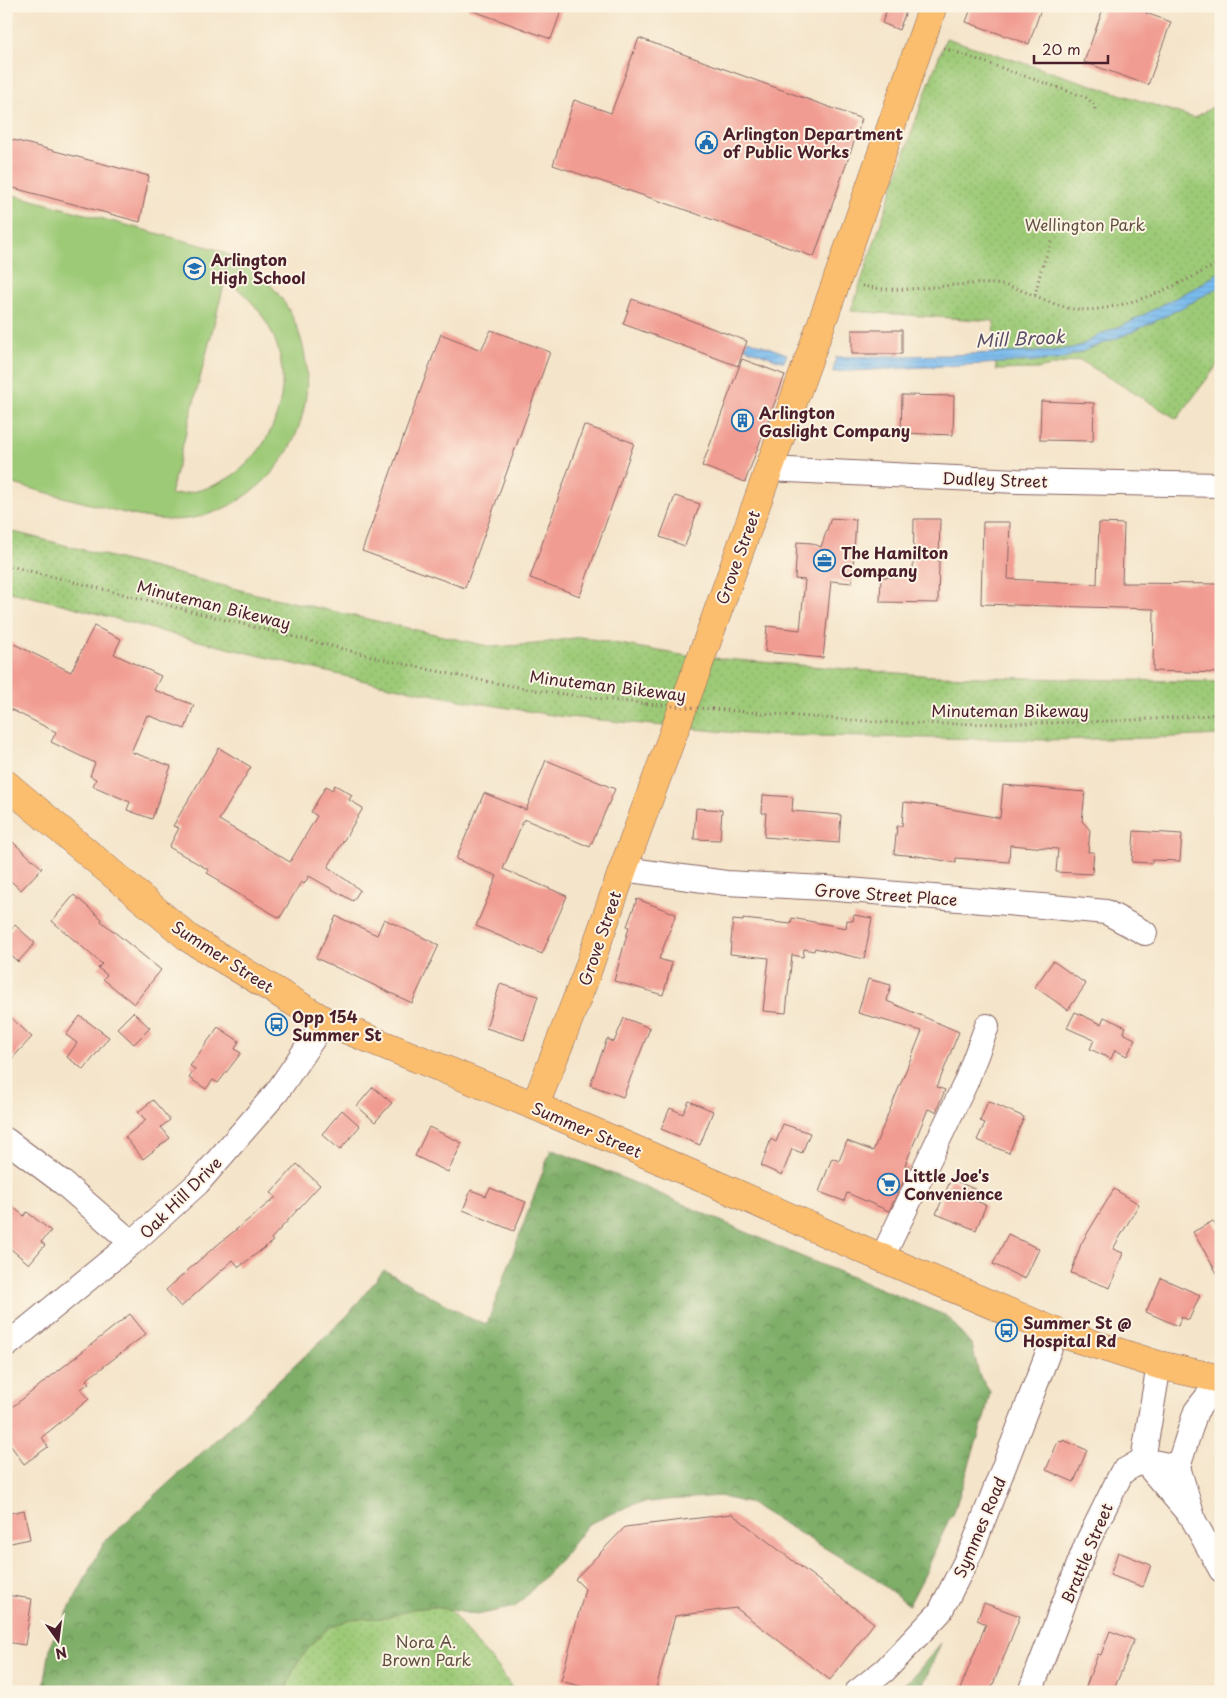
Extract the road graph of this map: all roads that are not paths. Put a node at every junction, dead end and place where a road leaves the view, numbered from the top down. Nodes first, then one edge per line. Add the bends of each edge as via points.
1 (933, 6) edge
2 (768, 469) junction
3 (1221, 485) edge
4 (6, 784) edge
5 (623, 869) junction
6 (1145, 933) dead end
7 (325, 1021) junction
8 (987, 1026) dead end
9 (535, 1106) junction
10 (6, 1140) edge
11 (132, 1243) junction
12 (882, 1258) junction
13 (1056, 1332) junction
14 (6, 1346) edge
15 (1159, 1365) junction
16 (1221, 1379) edge
17 (1221, 1386) edge
18 (1143, 1460) junction
19 (1178, 1467) junction
20 (1194, 1521) junction
21 (1221, 1570) edge
22 (857, 1692) edge
23 (1030, 1692) edge

1 - 2 main road, Grove Street
2 - 3 street, Dudley Street via 1017,481
2 - 5 main road, Grove Street
4 - 7 main road, Summer Street via 190,939
5 - 6 street, Grove Street Place via 726,883 825,888 1106,912
5 - 9 main road, Grove Street
7 - 9 main road, Summer Street
7 - 11 street, Oak Hill Drive via 271,1099 198,1183
8 - 12 street via 966,1082
9 - 12 main road, Summer Street
10 - 11 street via 62,1182
11 - 14 street, Oak Hill Drive
12 - 13 main road, Summer Street
13 - 15 main road, Summer Street
13 - 22 street, Symmes Road via 972,1548 940,1612 886,1670
15 - 16 main road, Summer Street
15 - 18 street
17 - 19 street via 1210,1393 1196,1411
18 - 19 street
18 - 20 street
18 - 23 street, Brattle Street via 1122,1472 1087,1543
19 - 20 street
20 - 21 street

